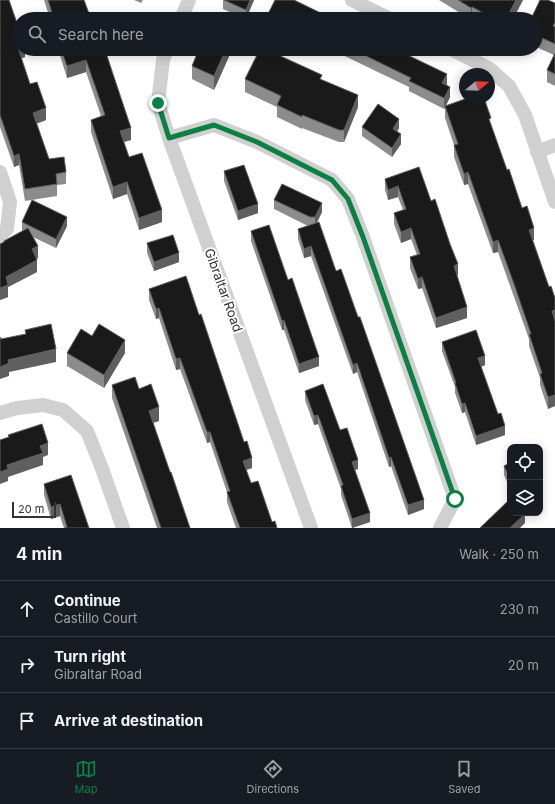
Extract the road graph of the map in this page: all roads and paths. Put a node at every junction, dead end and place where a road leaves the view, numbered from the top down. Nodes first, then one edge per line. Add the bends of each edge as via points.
1 (189, 0) edge
2 (352, 0) edge
3 (184, 12) edge
4 (376, 12) edge
5 (164, 56) edge
6 (465, 56) edge
7 (169, 138) junction
8 (555, 145) edge
9 (537, 152) junction
10 (0, 172) edge
11 (555, 202) edge
12 (0, 236) edge
13 (0, 413) edge
14 (123, 528) edge
15 (311, 528) edge
16 (440, 528) edge

1 - 3 street
2 - 4 street
5 - 7 street, Gibraltar Road via 158,103
6 - 9 street via 490,68 509,86 525,115
7 - 15 street, Gibraltar Road
7 - 16 street via 214,125 257,142 332,180 348,199 455,499
8 - 9 street
9 - 11 street
10 - 12 street via 10,202 7,229
13 - 14 street via 43,405 63,410 87,431

